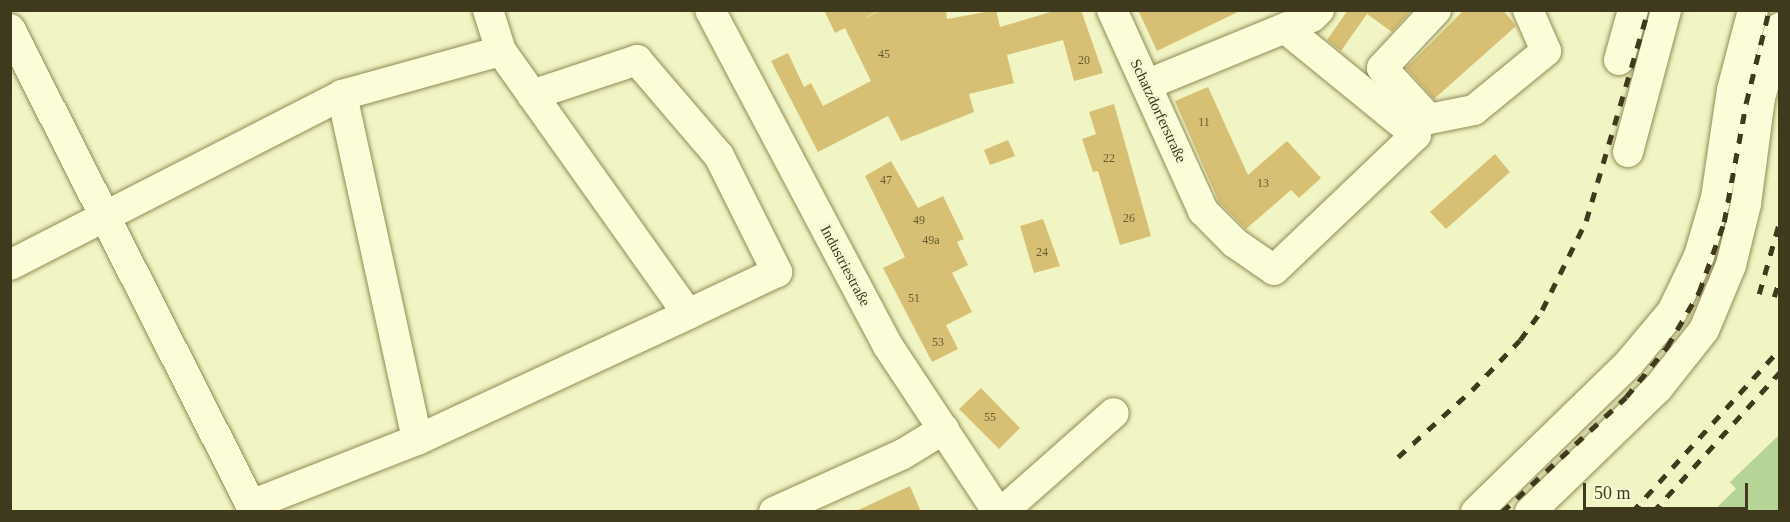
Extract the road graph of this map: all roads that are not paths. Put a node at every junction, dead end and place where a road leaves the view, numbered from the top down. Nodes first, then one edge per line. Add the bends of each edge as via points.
1 (489, 10) edge
2 (710, 10) edge
3 (1112, 10) edge
4 (1319, 10) edge
5 (1436, 10) edge
6 (1528, 10) edge
7 (1633, 10) edge
8 (1666, 10) edge
9 (1753, 10) edge
10 (1285, 28) junction
11 (1779, 28) edge
12 (10, 29) edge
13 (501, 51) junction
14 (1619, 60) dead end
15 (1146, 85) junction
16 (342, 95) junction
17 (532, 96) junction
18 (1628, 152) dead end
19 (106, 215) junction
20 (10, 265) edge
21 (688, 314) junction
22 (1114, 413) dead end
23 (944, 429) junction
24 (417, 440) junction
25 (774, 512) edge
26 (1000, 512) edge
27 (1476, 512) edge
28 (1530, 512) edge

1 - 13 street
2 - 23 street, Industriestraße via 888,346
3 - 15 street, Schatzdorferstraße
4 - 10 street
5 - 6 street via 1382,68 1429,119 1474,110 1546,51
7 - 14 street
8 - 18 street
9 - 27 street via 1732,90 1716,198 1699,255 1672,312 1630,362
10 - 15 street
10 - 15 street, Schatzdorferstraße via 1416,135 1274,270 1235,243 1203,211
11 - 28 street via 1760,98 1746,204 1733,255 1704,330 1658,388
12 - 19 street
13 - 16 street
13 - 17 street
16 - 19 street
16 - 24 street
17 - 21 street
17 - 21 street via 637,60 719,156 777,272
19 - 20 street
19 - 24 street via 251,505
21 - 24 street
22 - 26 street
23 - 25 street via 903,454
23 - 26 street, Industriestraße

